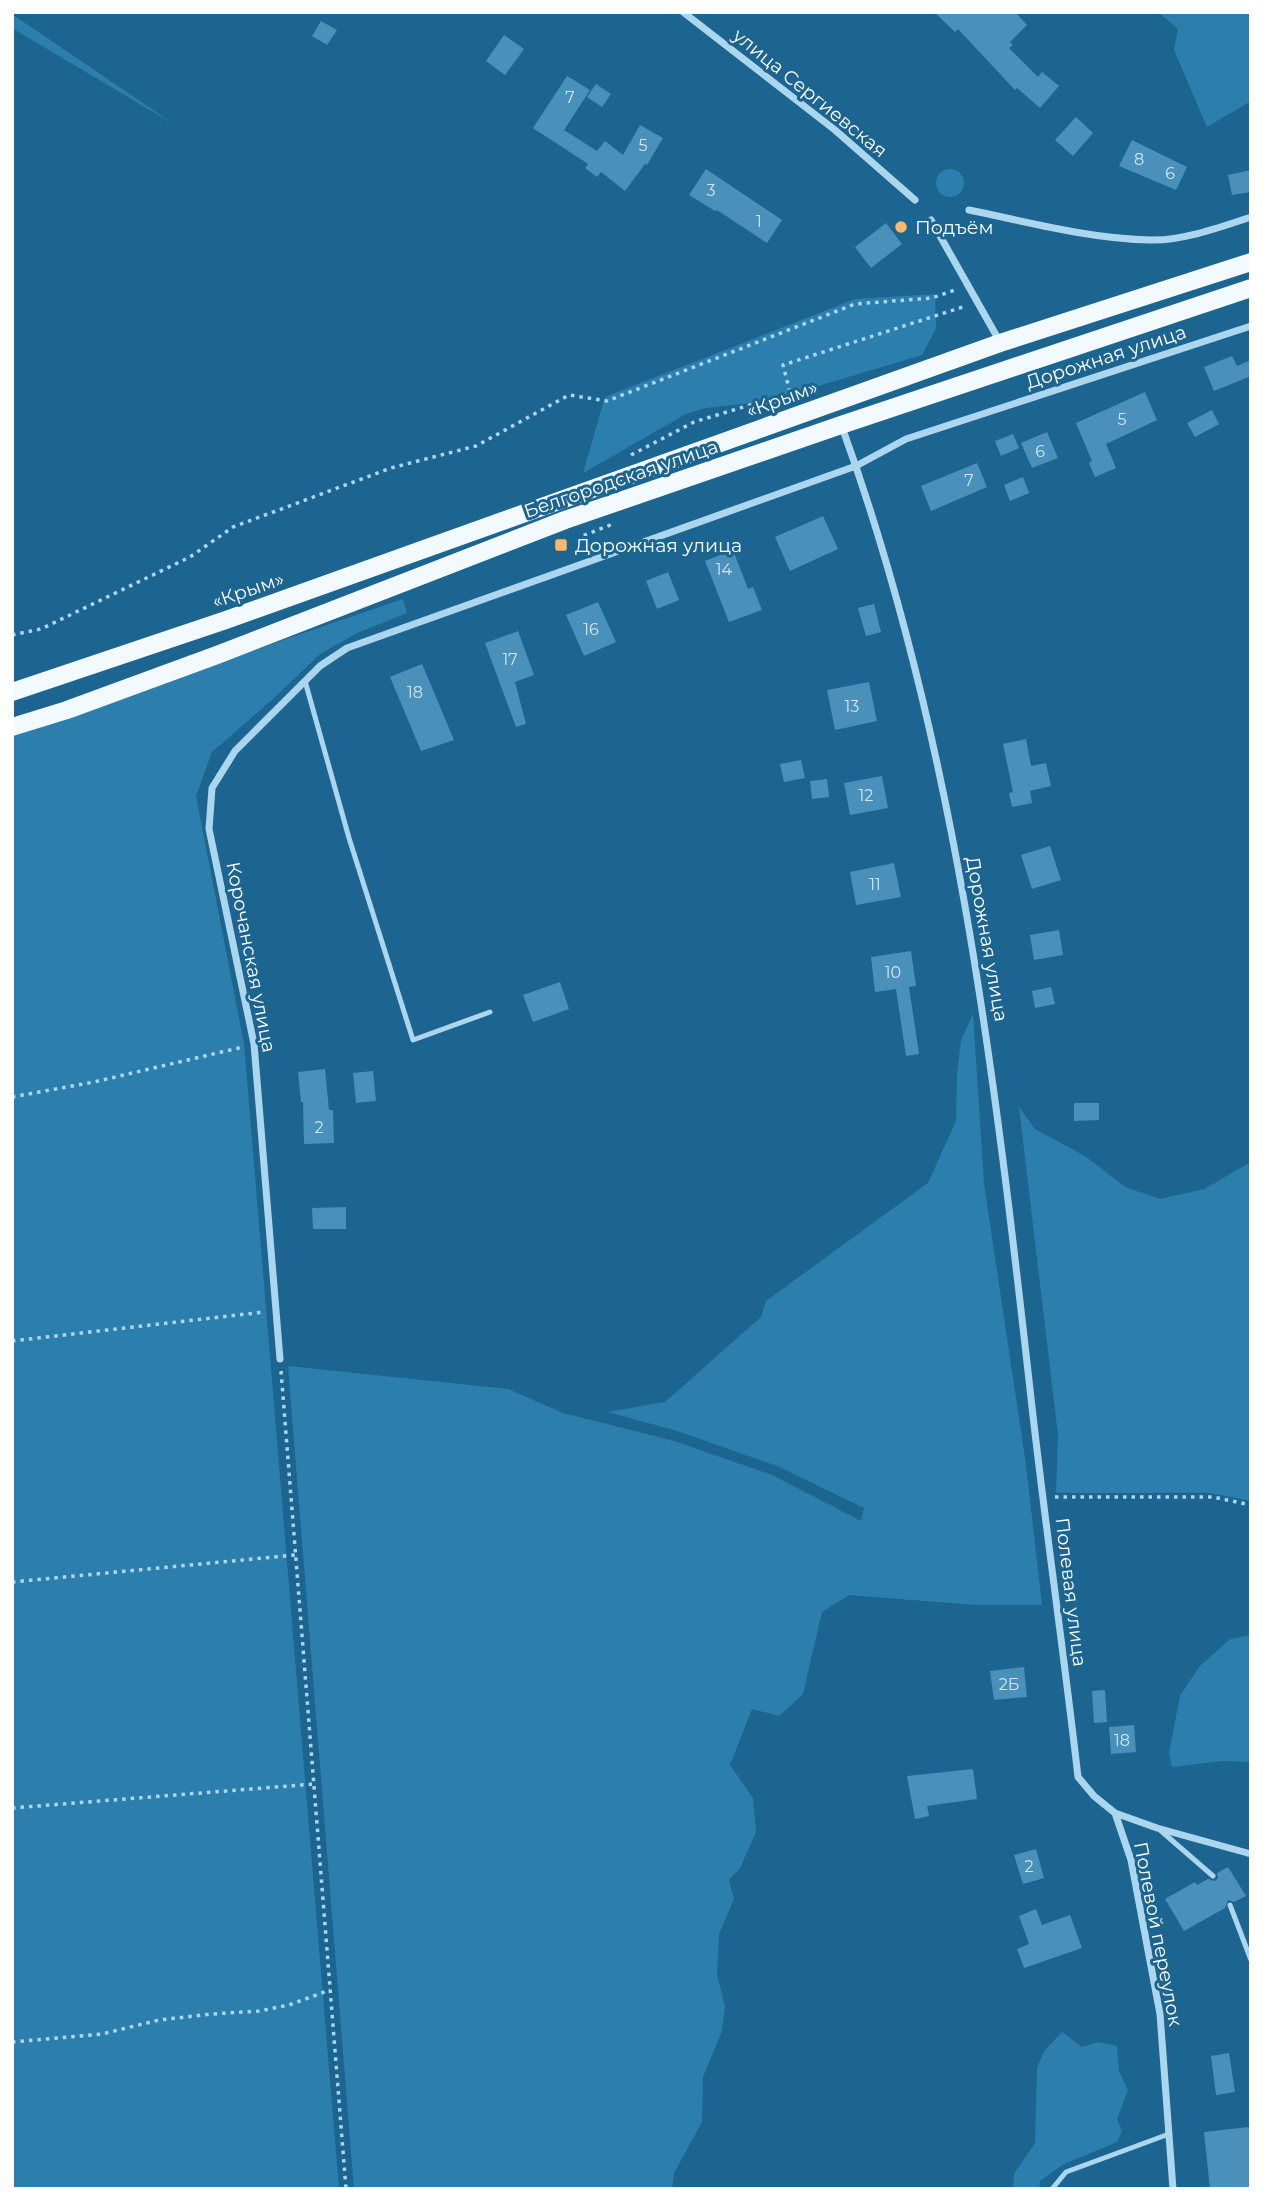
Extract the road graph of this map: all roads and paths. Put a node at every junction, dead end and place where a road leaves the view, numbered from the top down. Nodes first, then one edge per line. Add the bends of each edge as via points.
1 (683, 12) edge
2 (915, 200) dead end
3 (969, 210) dead end
4 (1251, 217) edge
5 (932, 220) dead end
6 (1251, 262) edge
7 (968, 285) junction
8 (1251, 288) edge
9 (978, 302) junction
10 (1251, 326) edge
11 (1000, 343) junction
12 (783, 365) dead end
13 (841, 425) junction
14 (856, 466) junction
15 (12, 635) edge
16 (305, 681) junction
17 (12, 692) edge
18 (12, 727) edge
19 (490, 1013) dead end
20 (254, 1044) junction
21 (12, 1097) edge
22 (1011, 1218) joint
23 (276, 1310) junction
24 (12, 1341) edge
25 (280, 1359) joint
26 (1042, 1497) junction
27 (1251, 1505) edge
28 (295, 1555) junction
29 (12, 1582) edge
30 (314, 1784) junction
31 (12, 1808) edge
32 (1115, 1813) junction
33 (1157, 1828) junction
34 (1251, 1854) edge
35 (1213, 1876) dead end
36 (1230, 1905) dead end
37 (1251, 1959) edge
38 (331, 1990) junction
39 (12, 2042) edge
40 (1169, 2134) junction
41 (346, 2189) edge
42 (1052, 2189) edge
43 (1173, 2189) edge

1 - 2 street, улица Сергиевская via 835,130
3 - 4 street via 1096,235 1153,240 1205,232
5 - 7 street
6 - 11 main road, «Крым»
7 - 9 street
7 - 15 path via 932,298 855,304 607,401 569,395 476,446 391,468 233,527 190,557 41,629
8 - 13 main road, Белгородская улица
9 - 11 street
9 - 12 path
10 - 14 street, Дорожная улица via 906,439
11 - 17 main road, «Крым»
13 - 14 street, Дорожная улица
13 - 18 main road, Белгородская улица via 565,520 217,655
14 - 16 street, Дорожная улица via 347,648
14 - 22 street, Дорожная улица via 925,703 962,882
16 - 19 lane via 413,1040
16 - 20 street, Корочанская улица via 235,751 212,788 209,829
20 - 21 path
20 - 23 street, Корочанская улица
22 - 26 street, Полевая улица
23 - 24 path
23 - 25 street, Корочанская улица
25 - 28 path
26 - 27 path via 1213,1497
26 - 32 street, Полевая улица via 1078,1777
28 - 29 path
28 - 30 path
30 - 31 path
30 - 38 path
32 - 33 street, Полевая улица
32 - 40 street, Полевой переулок via 1130,1860 1160,2014
33 - 34 street, Полевая улица
33 - 35 lane
36 - 37 lane
38 - 39 path via 259,2011 159,2020 102,2034
38 - 41 path
40 - 42 lane via 1066,2172
40 - 43 street, Полевой переулок

